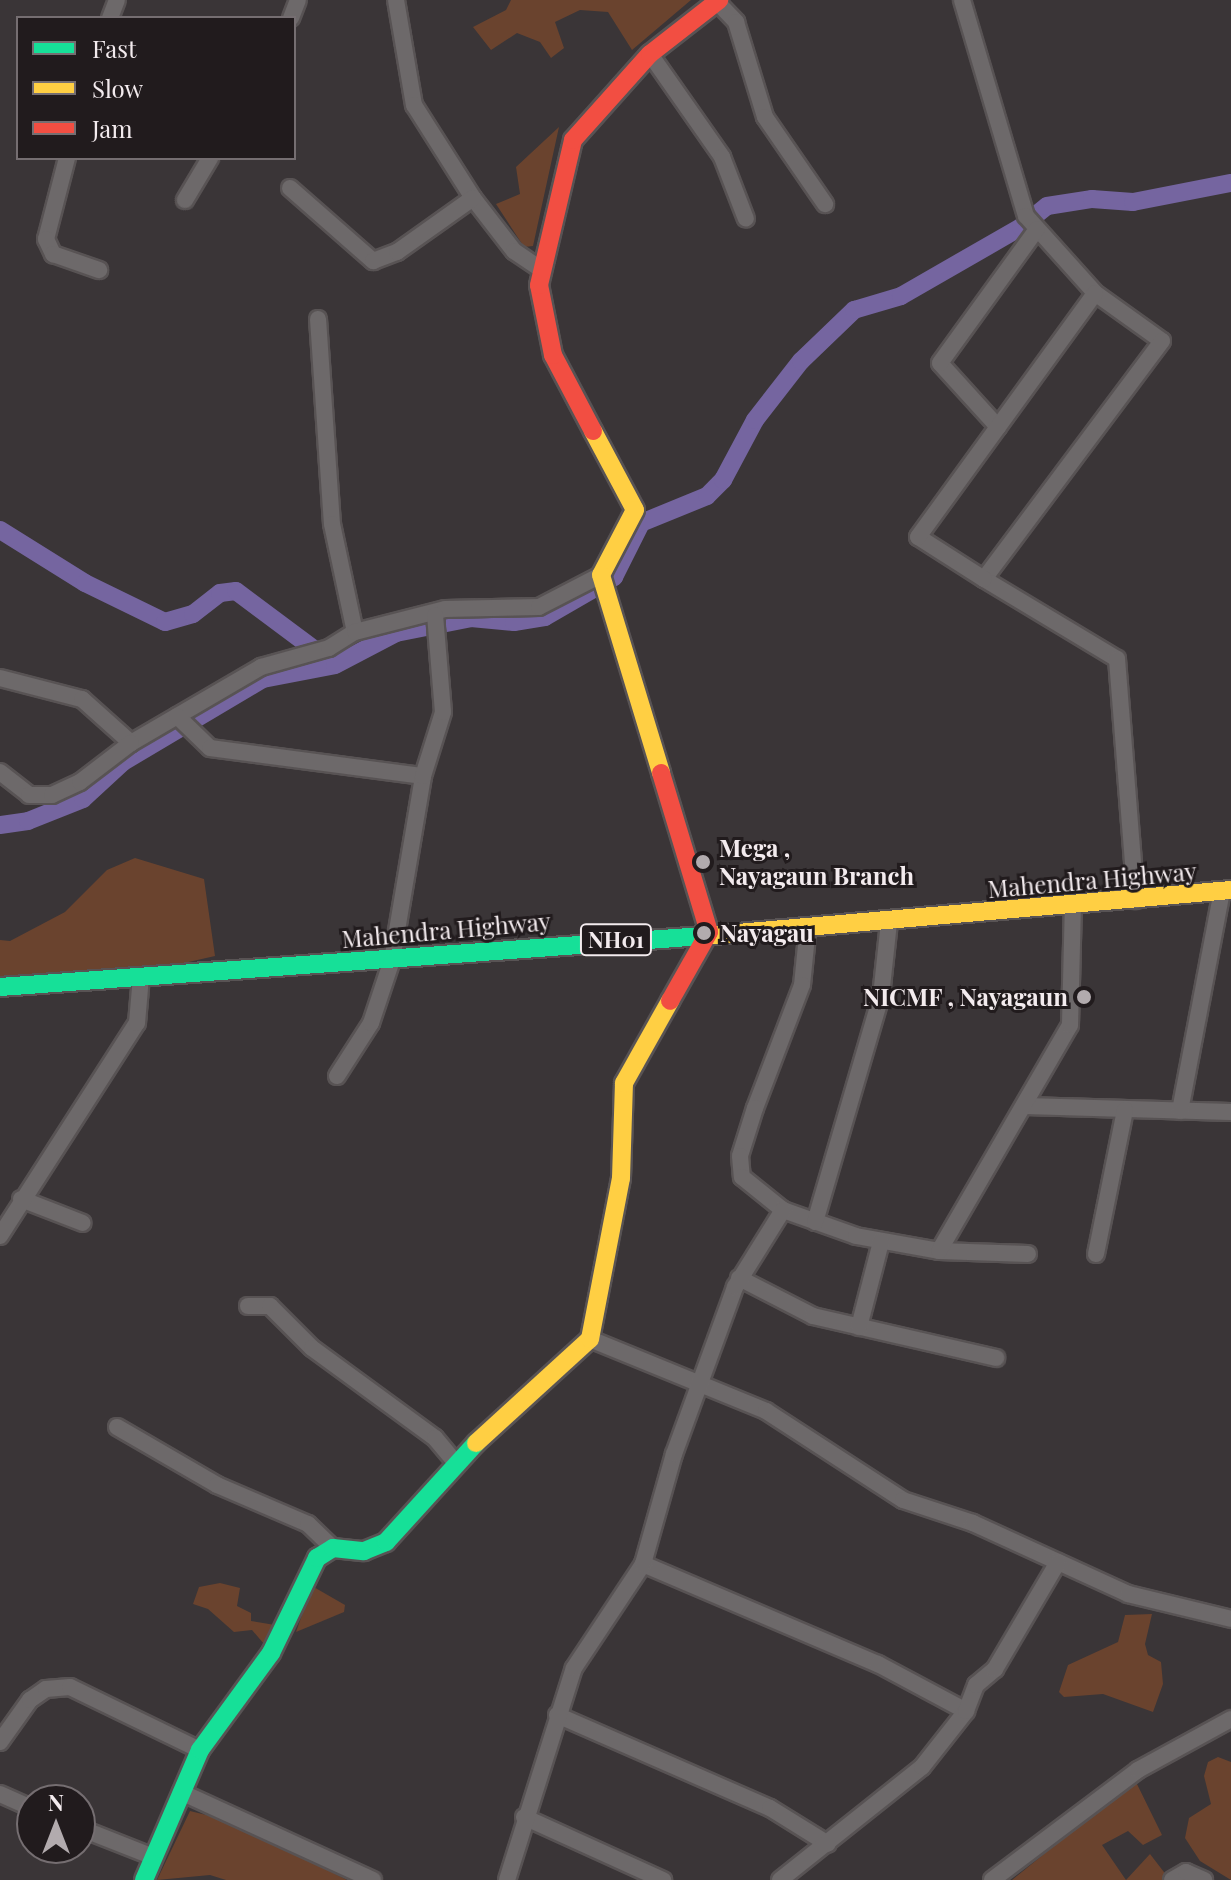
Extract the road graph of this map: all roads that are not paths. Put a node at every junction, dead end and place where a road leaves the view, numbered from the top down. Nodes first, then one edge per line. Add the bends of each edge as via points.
1 (396, 0) edge
2 (962, 0) edge
3 (718, 1) edge
4 (650, 54) junction
5 (66, 160) edge
6 (209, 160) edge
7 (290, 188) dead end
8 (473, 198) junction
9 (185, 200) dead end
10 (825, 204) dead end
11 (746, 219) dead end
12 (1033, 224) junction
13 (99, 270) dead end
14 (542, 270) junction
15 (1095, 293) junction
16 (318, 319) dead end
17 (998, 427) junction
18 (601, 575) junction
19 (984, 579) junction
20 (435, 616) junction
21 (355, 632) junction
22 (0, 678) edge
23 (178, 716) junction
24 (131, 743) junction
25 (0, 772) edge
26 (423, 776) junction
27 (1226, 891) edge
28 (1136, 900) junction
29 (1073, 905) junction
30 (889, 922) junction
31 (808, 926) junction
32 (709, 932) junction
33 (392, 960) junction
34 (141, 976) junction
35 (0, 987) edge
36 (337, 1076) dead end
37 (1025, 1106) junction
38 (1125, 1110) junction
39 (1180, 1111) junction
40 (1231, 1112) edge
41 (21, 1199) junction
42 (783, 1210) junction
43 (815, 1222) junction
44 (83, 1223) dead end
45 (0, 1236) edge
46 (881, 1242) junction
47 (939, 1251) junction
48 (1028, 1254) dead end
49 (1096, 1254) dead end
50 (739, 1278) junction
51 (248, 1306) dead end
52 (859, 1327) junction
53 (590, 1339) junction
54 (996, 1358) dead end
55 (698, 1381) junction
56 (117, 1427) dead end
57 (457, 1464) junction
58 (333, 1548) junction
59 (1058, 1562) junction
60 (643, 1564) junction
61 (1231, 1619) edge
62 (966, 1711) junction
63 (557, 1715) junction
64 (1231, 1719) edge
65 (0, 1742) edge
66 (200, 1750) junction
67 (181, 1792) junction
68 (524, 1817) junction
69 (96, 1834) edge
70 (828, 1844) junction
71 (151, 1856) junction
72 (144, 1880) edge
73 (373, 1880) edge
74 (507, 1880) edge
75 (663, 1880) edge
76 (780, 1880) edge
77 (992, 1880) edge
78 (1172, 1880) edge
79 (1204, 1880) edge

1 - 8 street via 414,105
2 - 12 street
3 - 4 main road
3 - 10 street via 736,22 765,117
4 - 11 street via 722,157
4 - 14 main road via 573,140
5 - 13 street via 46,239 53,254
6 - 9 street
7 - 8 street via 373,261 397,252
8 - 14 street via 514,251
12 - 15 street
12 - 17 street via 940,363
14 - 18 main road via 539,285 553,355 635,510
15 - 17 street
15 - 19 street via 1162,341
16 - 21 street via 332,524
17 - 19 street via 918,537
18 - 20 street via 539,607 445,609
18 - 32 main road
19 - 28 street via 1117,659
20 - 21 street
20 - 26 street via 443,712
21 - 23 street via 329,648 261,667
22 - 24 street via 82,699
23 - 24 street
23 - 26 street via 210,748
24 - 25 street via 80,782 52,795 29,795
26 - 33 street
27 - 28 main road, Mahendra Highway / NH01
27 - 39 street
28 - 29 main road, Mahendra Highway / NH01
29 - 30 main road, Mahendra Highway / NH01
29 - 37 street via 1070,1025
30 - 31 main road, Mahendra Highway / NH01
30 - 43 street via 881,996
31 - 32 main road, Mahendra Highway / NH01
31 - 42 street via 802,985 740,1156 742,1177
32 - 33 main road, Mahendra Highway / NH01
32 - 53 main road via 624,1083 621,1178
33 - 34 main road, Mahendra Highway / NH01
33 - 36 street via 371,1023
34 - 35 main road, Mahendra Highway / NH01
34 - 41 street via 137,1023
37 - 38 street
37 - 47 street
38 - 39 street
38 - 49 street
39 - 40 street
41 - 44 street
41 - 45 street
42 - 43 street
42 - 50 street
43 - 46 street
46 - 47 street
46 - 52 street
47 - 48 street
50 - 52 street via 813,1316
50 - 55 street
51 - 57 street via 270,1306 312,1348 435,1438
52 - 54 street
53 - 55 street
53 - 57 main road
55 - 59 street via 766,1411 903,1500 973,1523
55 - 60 street
56 - 58 street via 192,1472 308,1524
57 - 58 main road via 386,1542 364,1551
58 - 66 main road via 306,1572 271,1653
59 - 61 street via 1128,1594
59 - 62 street via 995,1669 976,1685
60 - 62 street via 878,1664
60 - 63 street via 574,1668
62 - 70 street via 922,1767
63 - 68 street
63 - 70 street via 770,1808
64 - 77 street via 1138,1770
65 - 66 street via 30,1700 46,1689 70,1687
66 - 67 main road
67 - 71 main road
67 - 73 street
68 - 74 street
68 - 75 street
69 - 71 street
70 - 76 street
71 - 72 main road
78 - 79 street via 1186,1872

